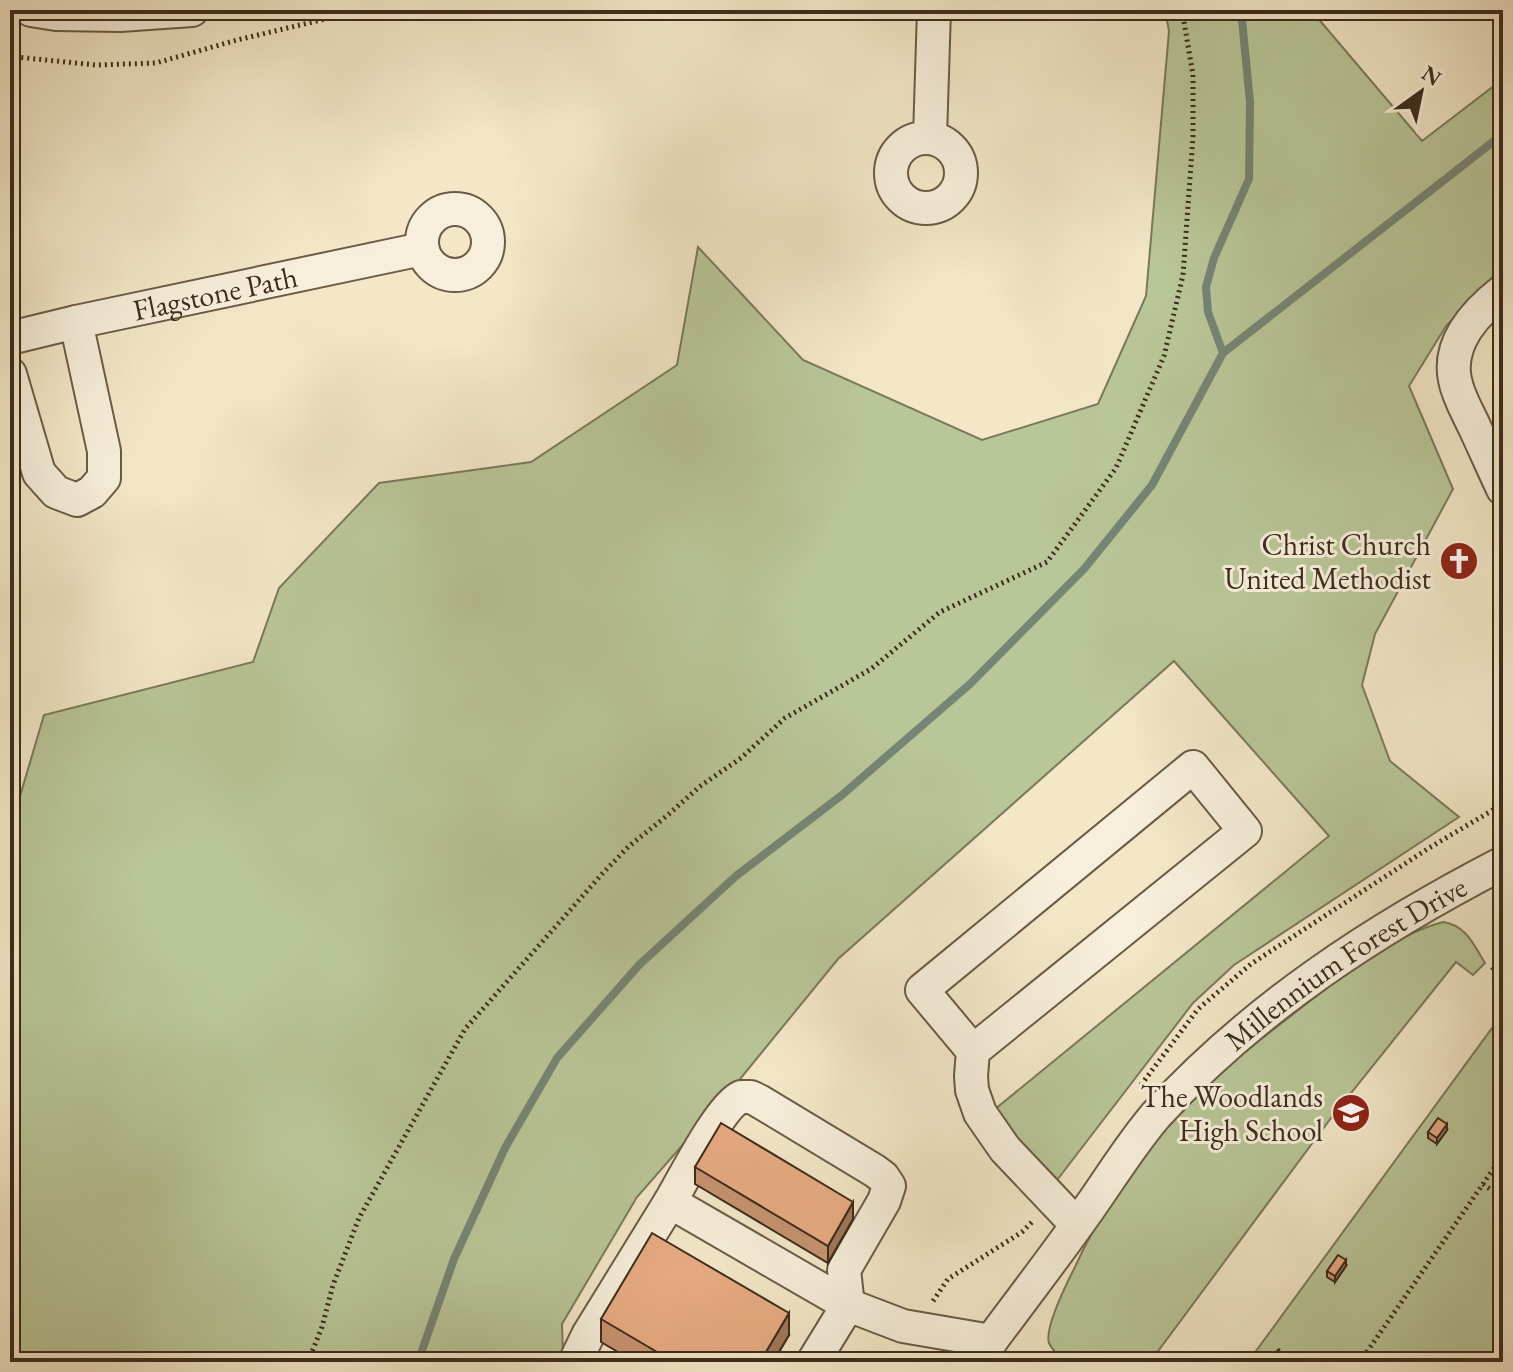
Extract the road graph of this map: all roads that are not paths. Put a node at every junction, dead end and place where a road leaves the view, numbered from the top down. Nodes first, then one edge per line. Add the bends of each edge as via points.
1 (31, 10) edge
2 (192, 10) edge
3 (934, 10) edge
4 (930, 137) dead end
5 (422, 249) dead end
6 (1503, 291) edge
7 (76, 322) junction
8 (10, 338) edge
9 (10, 374) edge
10 (1503, 489) edge
11 (1503, 863) edge
12 (973, 1051) junction
13 (670, 1202) junction
14 (1077, 1225) junction
15 (848, 1305) junction
16 (986, 1351) edge
17 (575, 1362) edge
18 (813, 1362) edge

1 - 2 street via 120,15
3 - 4 street
5 - 7 street, Flagstone Path
6 - 10 street via 1461,336 1454,367 1463,404
7 - 8 street, Flagstone Path
7 - 9 street via 104,451 104,478 92,492 77,500 56,492 39,473
11 - 14 street, Millennium Forest Drive via 1358,946 1253,1024 1155,1117
12 - 12 street via 1245,831 1193,767 922,990
12 - 14 street via 972,1090 980,1113 1005,1149
13 - 15 street
13 - 15 street via 728,1106 741,1097 759,1101 875,1171 889,1186 844,1270
13 - 17 street
14 - 16 street, Millennium Forest Drive
15 - 16 street
15 - 18 street

